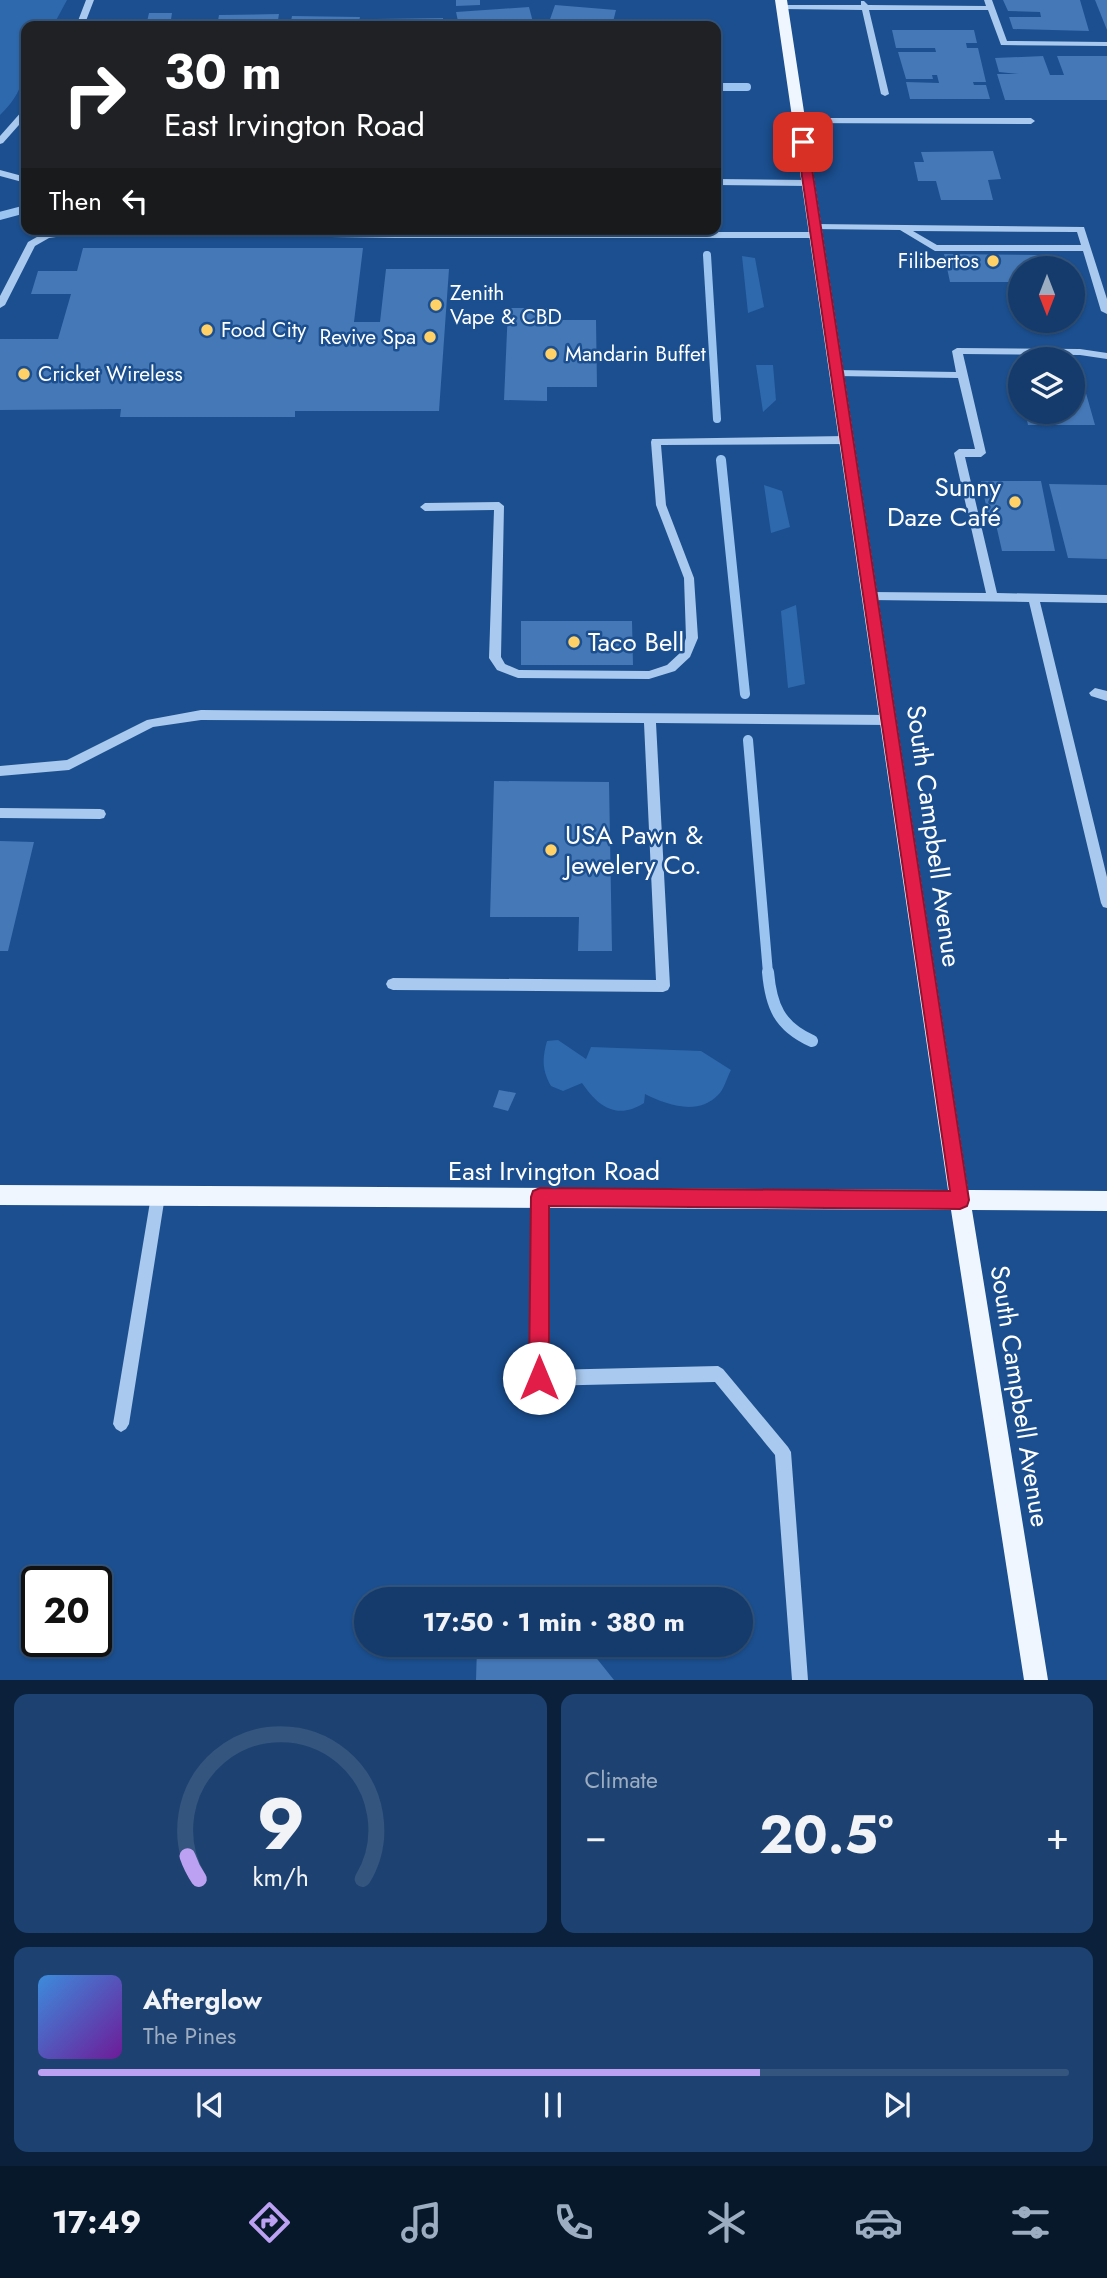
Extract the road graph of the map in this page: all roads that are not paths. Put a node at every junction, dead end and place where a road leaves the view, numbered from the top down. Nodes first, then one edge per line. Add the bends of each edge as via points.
1 (90, 0) edge
2 (782, 4) edge
3 (865, 4) edge
4 (989, 4) edge
5 (82, 21) edge
6 (1107, 44) edge
7 (885, 94) dead end
8 (21, 118) edge
9 (800, 121) junction
10 (1031, 121) dead end
11 (0, 141) edge
12 (0, 173) edge
13 (21, 179) edge
14 (721, 182) edge
15 (809, 183) junction
16 (902, 228) junction
17 (816, 231) junction
18 (721, 232) edge
19 (53, 235) edge
20 (1087, 248) junction
21 (0, 305) edge
22 (1106, 311) edge
23 (1107, 356) edge
24 (837, 373) junction
25 (962, 374) junction
26 (847, 440) junction
27 (425, 507) dead end
28 (870, 596) junction
29 (992, 597) junction
30 (1033, 598) junction
31 (1107, 599) edge
32 (649, 718) junction
33 (889, 720) junction
34 (0, 771) edge
35 (0, 813) edge
36 (100, 814) dead end
37 (1107, 903) edge
38 (393, 985) dead end
39 (0, 1195) edge
40 (158, 1196) junction
41 (540, 1197) junction
42 (960, 1200) junction
43 (1107, 1201) edge
44 (121, 1424) dead end
45 (800, 1679) edge
46 (1037, 1679) edge

1 - 5 street
2 - 3 street
2 - 9 main road, South Campbell Avenue
3 - 4 street
3 - 7 street
4 - 6 street via 1004,43
8 - 11 street
9 - 10 street
9 - 15 main road, South Campbell Avenue
12 - 13 street
14 - 15 lane
15 - 17 main road, South Campbell Avenue
16 - 17 street
16 - 20 street via 935,248
16 - 20 street via 1081,229
17 - 18 street
17 - 24 main road, South Campbell Avenue
19 - 21 street via 31,244
20 - 22 street
23 - 25 lane via 957,351
24 - 25 lane
24 - 26 main road, South Campbell Avenue
25 - 29 street via 981,453 960,453
26 - 27 street via 656,442 661,505 689,578 692,638 686,654 671,668 649,675 518,674 501,667 495,658 499,506
26 - 28 main road, South Campbell Avenue
28 - 29 street
28 - 33 main road, South Campbell Avenue
29 - 30 street
30 - 31 street
30 - 37 street
32 - 33 street
32 - 34 street via 201,715 151,723 69,765
32 - 38 street via 663,986
33 - 42 main road, South Campbell Avenue
35 - 36 street
39 - 40 main road, East Irvington Road
40 - 41 main road, East Irvington Road
40 - 44 street
41 - 42 main road, East Irvington Road
41 - 45 street via 539,1378 718,1374 783,1452
42 - 43 main road, East Irvington Road
42 - 46 main road, South Campbell Avenue

